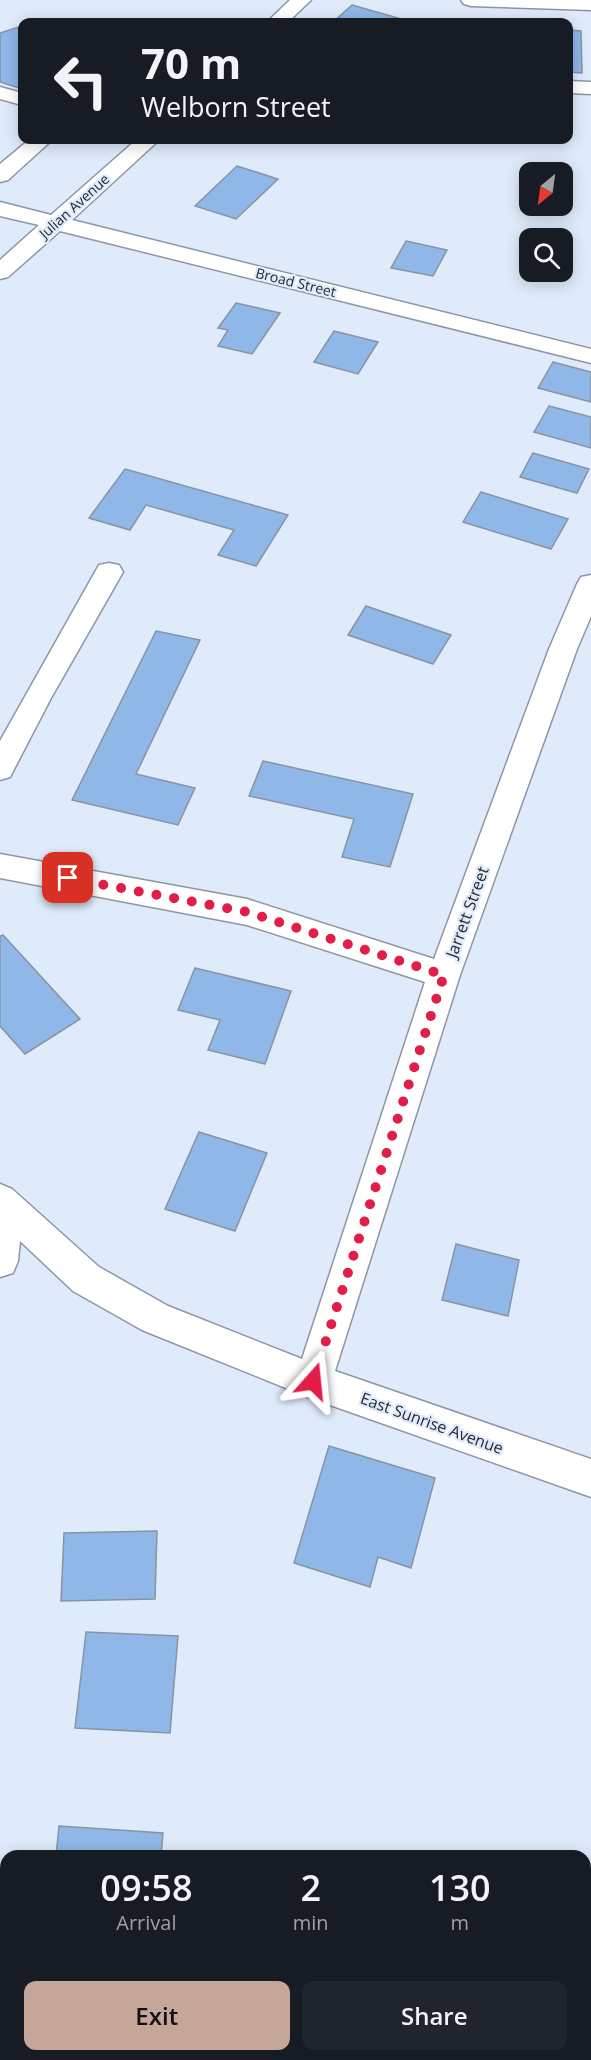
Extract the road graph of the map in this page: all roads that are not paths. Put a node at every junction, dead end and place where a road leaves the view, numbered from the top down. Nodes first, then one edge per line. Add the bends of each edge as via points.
1 (301, 0) edge
2 (471, 0) edge
3 (591, 4) edge
4 (507, 11) edge
5 (281, 18) edge
6 (573, 87) edge
7 (591, 88) edge
8 (0, 93) edge
9 (18, 98) edge
10 (36, 144) edge
11 (144, 144) edge
12 (0, 176) edge
13 (0, 208) edge
14 (57, 222) junction
15 (0, 272) edge
16 (591, 356) edge
17 (109, 572) dead end
18 (591, 584) edge
19 (0, 769) edge
20 (0, 866) edge
21 (444, 975) junction
22 (3, 1203) edge
23 (0, 1261) edge
24 (313, 1381) junction
25 (591, 1478) edge

1 - 5 street
2 - 4 street
3 - 4 street
6 - 7 street
8 - 9 street
10 - 12 street
11 - 14 street, Julian Avenue
13 - 14 street, Broad Street
14 - 15 street, Julian Avenue
14 - 16 street, Broad Street
17 - 19 street
18 - 21 street, Jarrett Street via 563,649
20 - 21 street via 247,912
21 - 24 street, Jarrett Street
22 - 23 street
22 - 24 street, East Sunrise Avenue via 86,1279 155,1317
24 - 25 street, East Sunrise Avenue

